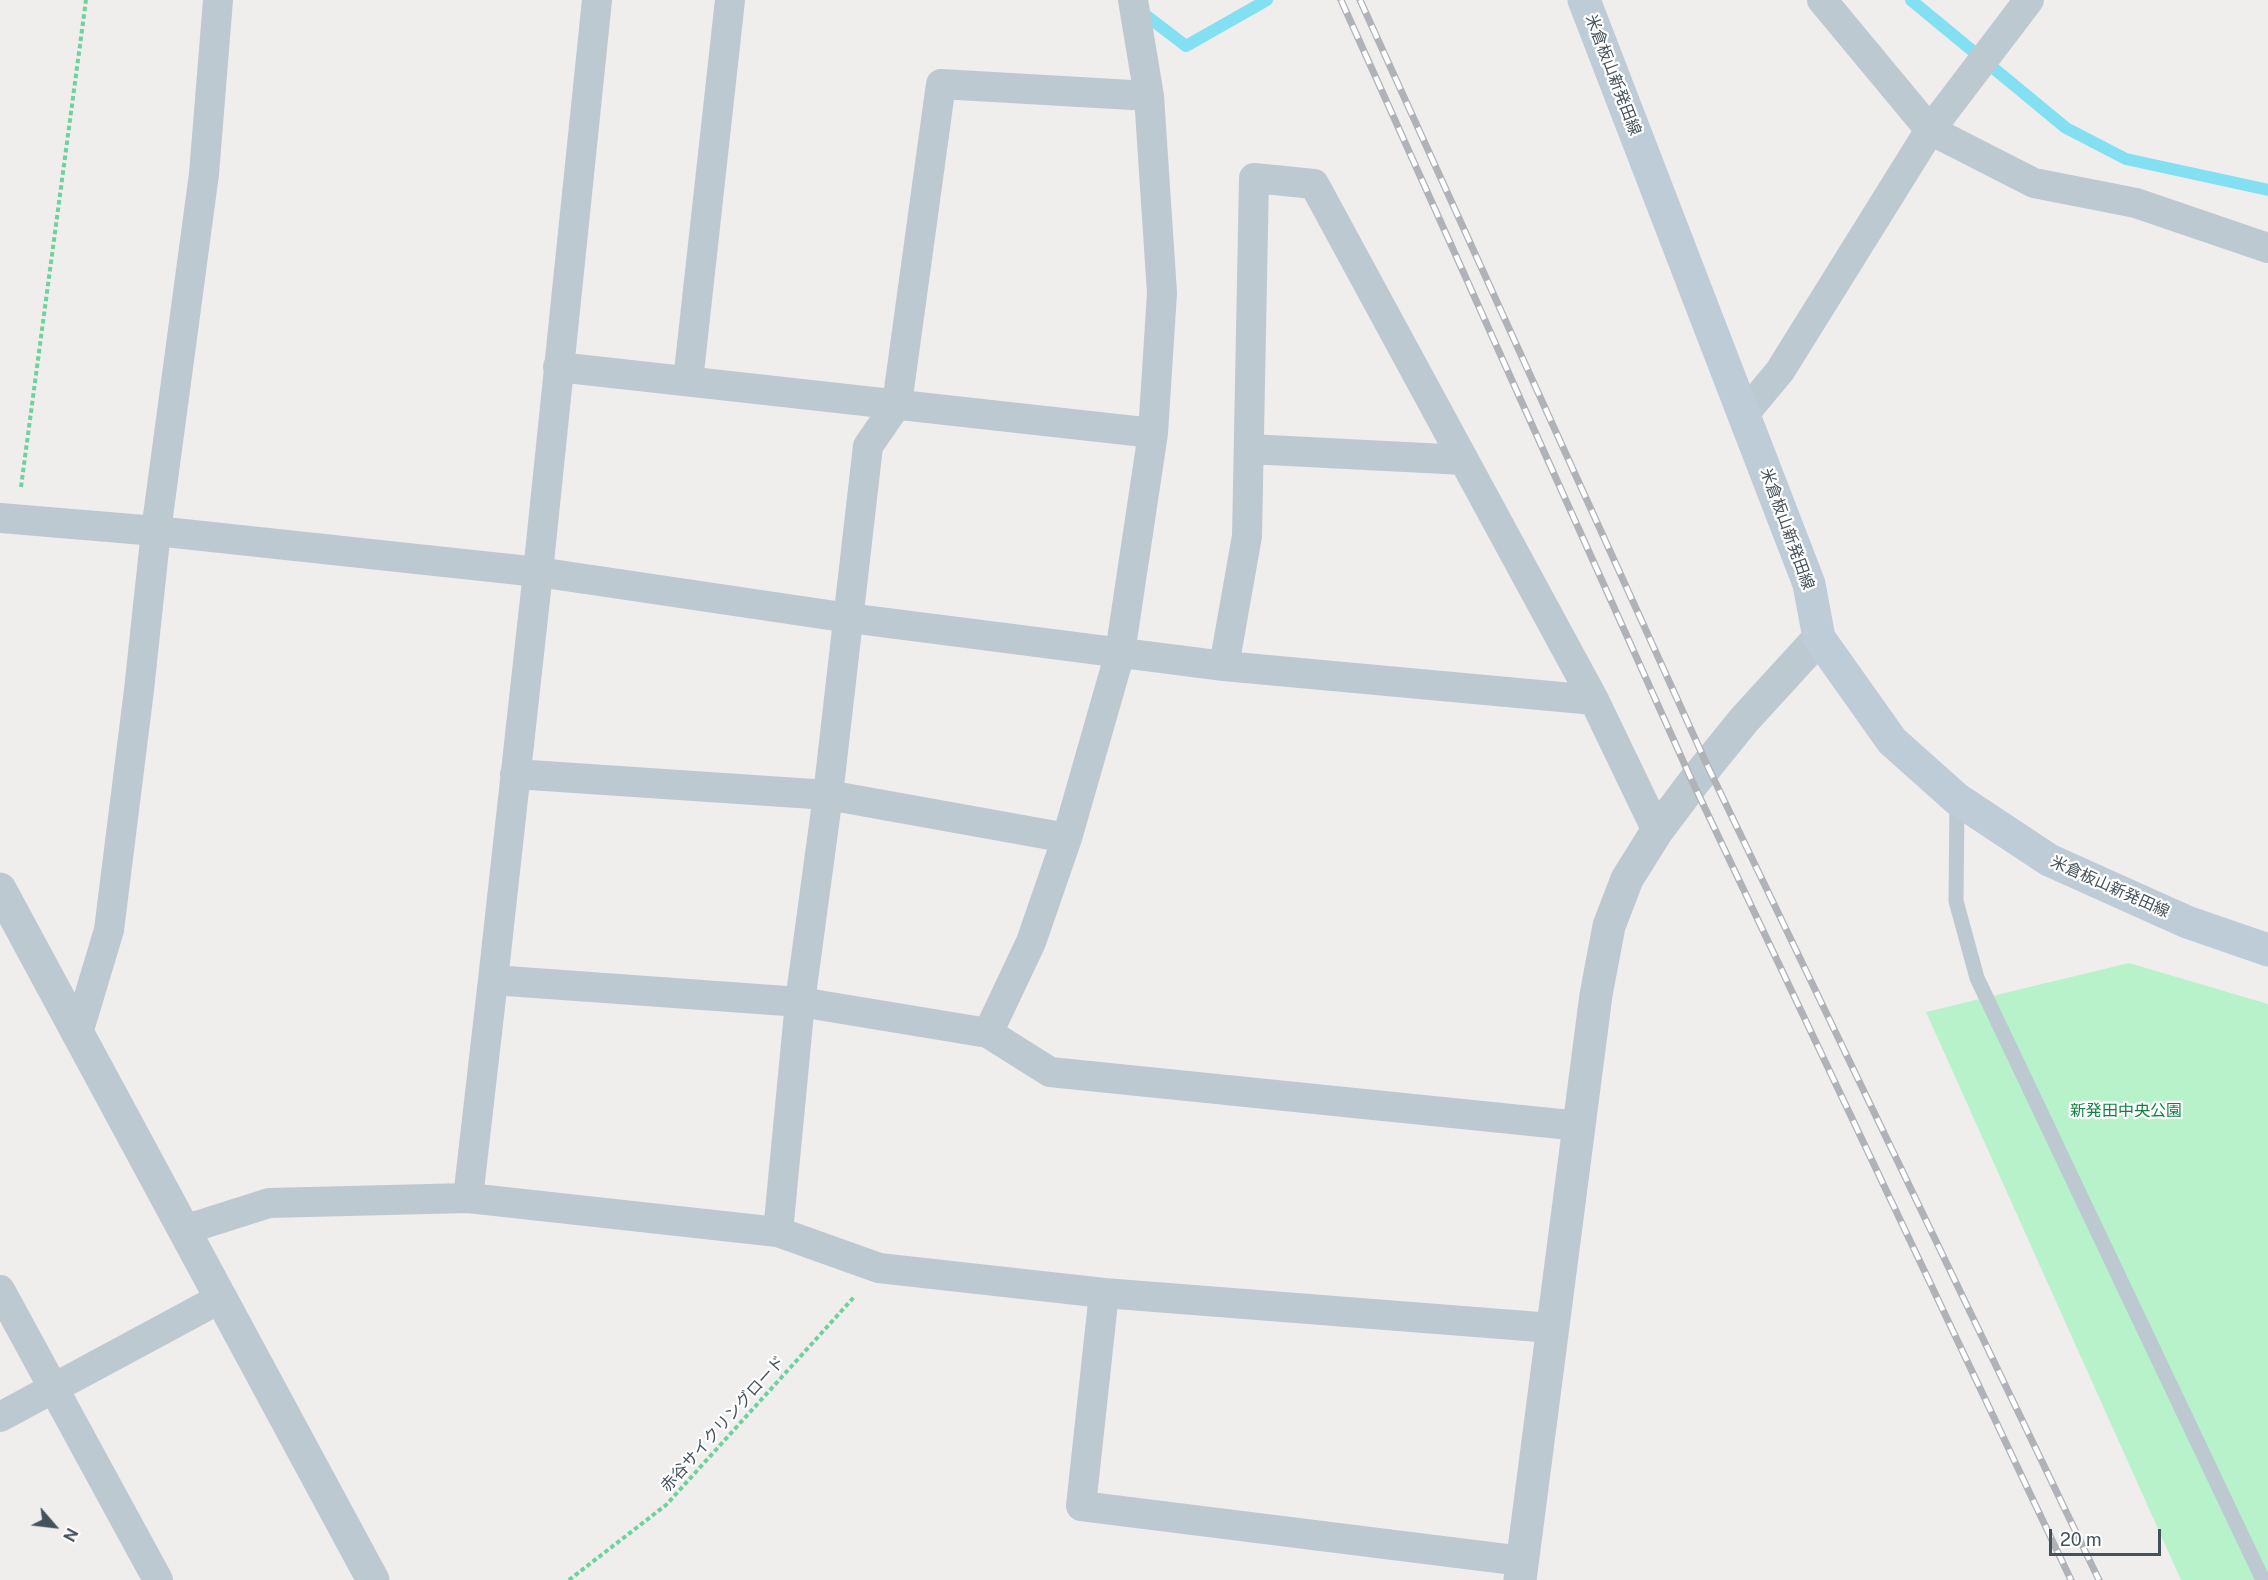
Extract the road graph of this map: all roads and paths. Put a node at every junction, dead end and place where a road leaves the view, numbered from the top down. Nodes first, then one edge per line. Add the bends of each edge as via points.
1 (86, 0) edge
2 (218, 0) edge
3 (597, 0) edge
4 (730, 0) edge
5 (1133, 0) edge
6 (1584, 0) edge
7 (1822, 0) edge
8 (2030, 0) edge
9 (1149, 96) junction
10 (1930, 130) junction
11 (2268, 248) edge
12 (558, 367) junction
13 (688, 381) junction
14 (897, 404) junction
15 (1745, 412) junction
16 (1153, 433) junction
17 (1249, 449) junction
18 (1464, 460) junction
19 (10, 508) edge
20 (156, 531) junction
21 (538, 572) junction
22 (849, 618) junction
23 (1819, 638) junction
24 (1120, 653) junction
25 (1224, 666) junction
26 (1594, 700) junction
27 (514, 774) junction
28 (828, 795) junction
29 (1957, 799) junction
30 (1657, 831) junction
31 (1067, 838) junction
32 (0, 890) edge
33 (2268, 950) edge
34 (492, 980) junction
35 (800, 1002) junction
36 (988, 1033) junction
37 (78, 1034) junction
38 (1580, 1126) junction
39 (468, 1198) junction
40 (184, 1230) junction
41 (778, 1232) junction
42 (879, 1269) junction
43 (0, 1290) edge
44 (1104, 1293) junction
45 (221, 1298) junction
46 (1552, 1328) junction
47 (53, 1388) junction
48 (0, 1417) edge
49 (1521, 1570) edge
50 (158, 1580) edge
51 (374, 1580) edge
52 (569, 1580) edge
53 (2263, 1580) edge

1 - 19 path
2 - 20 street via 204,174
3 - 12 street
4 - 13 street
5 - 9 street
6 - 15 main road, 米倉板山新発田線
7 - 10 street
8 - 10 street
9 - 14 street via 941,84
9 - 16 street via 1162,293
10 - 11 street via 2034,183 2136,203
10 - 15 street via 1780,371
12 - 13 street
12 - 21 street
13 - 14 street
14 - 16 street
14 - 22 street via 868,446
15 - 23 main road, 米倉板山新発田線 via 1809,584
16 - 24 street
17 - 18 street
17 - 18 street via 1254,178 1314,184
17 - 25 street via 1247,536
18 - 26 street
19 - 20 street
20 - 21 street
20 - 37 street via 109,930
21 - 22 street
21 - 27 street
22 - 24 street
22 - 28 street
23 - 29 main road, 米倉板山新発田線 via 1892,741
23 - 30 street via 1744,720
24 - 25 street
24 - 31 street
25 - 26 street
26 - 30 street
27 - 28 street
27 - 34 street
28 - 31 street
28 - 35 street
29 - 33 main road, 米倉板山新発田線 via 2049,860 2187,922
29 - 53 lane via 1956,901 1977,978
30 - 38 street via 1627,879 1609,926 1596,994
31 - 36 street via 1031,942
32 - 37 street
34 - 35 street
34 - 39 street
35 - 36 street
35 - 41 street
36 - 38 street via 1050,1072
37 - 40 street
38 - 46 street
39 - 40 street via 269,1203
39 - 41 street
40 - 45 street
41 - 42 street
42 - 44 street
42 - 52 path, 赤谷サイクリングロード via 666,1505
43 - 47 street
44 - 46 street
44 - 49 street via 1081,1506
45 - 47 street
45 - 51 street
46 - 49 street
47 - 48 street
47 - 50 street

